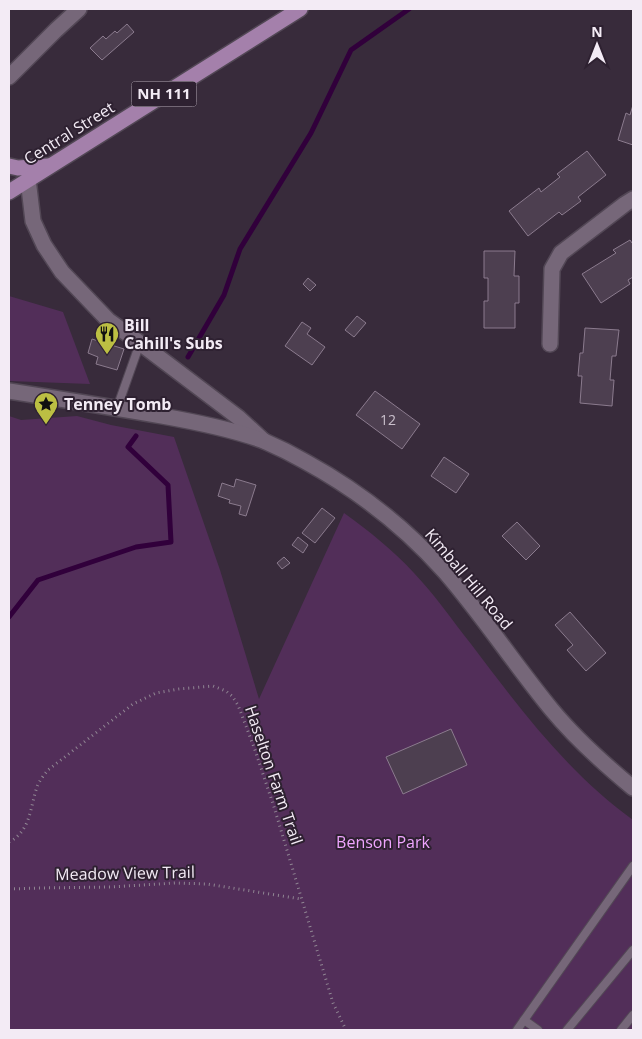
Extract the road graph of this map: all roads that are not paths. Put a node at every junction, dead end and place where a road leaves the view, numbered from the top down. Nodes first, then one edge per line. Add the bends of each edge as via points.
1 (80, 9) edge
2 (300, 9) edge
3 (9, 77) edge
4 (9, 166) edge
5 (49, 166) junction
6 (28, 179) junction
7 (9, 192) edge
8 (633, 199) edge
9 (140, 343) junction
10 (550, 344) dead end
11 (9, 391) edge
12 (117, 408) junction
13 (264, 441) junction
14 (633, 788) edge
15 (633, 866) edge
16 (633, 950) edge
17 (633, 1015) edge
18 (524, 1020) junction
19 (517, 1030) edge
20 (538, 1030) edge
21 (567, 1030) edge
22 (621, 1030) edge

1 - 3 street
2 - 5 main road, Central Street / NH 111
4 - 5 main road
5 - 6 main road, Central Street / NH 111
6 - 7 main road, Central Street / NH 111
6 - 9 street via 33,221 62,272 108,320
8 - 10 street via 562,252 556,260 552,269
9 - 12 lane
9 - 13 street via 239,418
11 - 12 street, Kimball Hill Road
12 - 13 street, Kimball Hill Road via 220,428
13 - 14 street, Kimball Hill Road via 327,473 359,494 418,544 470,602 552,711
15 - 18 lane
16 - 21 lane
17 - 22 lane
18 - 19 lane
18 - 20 lane

